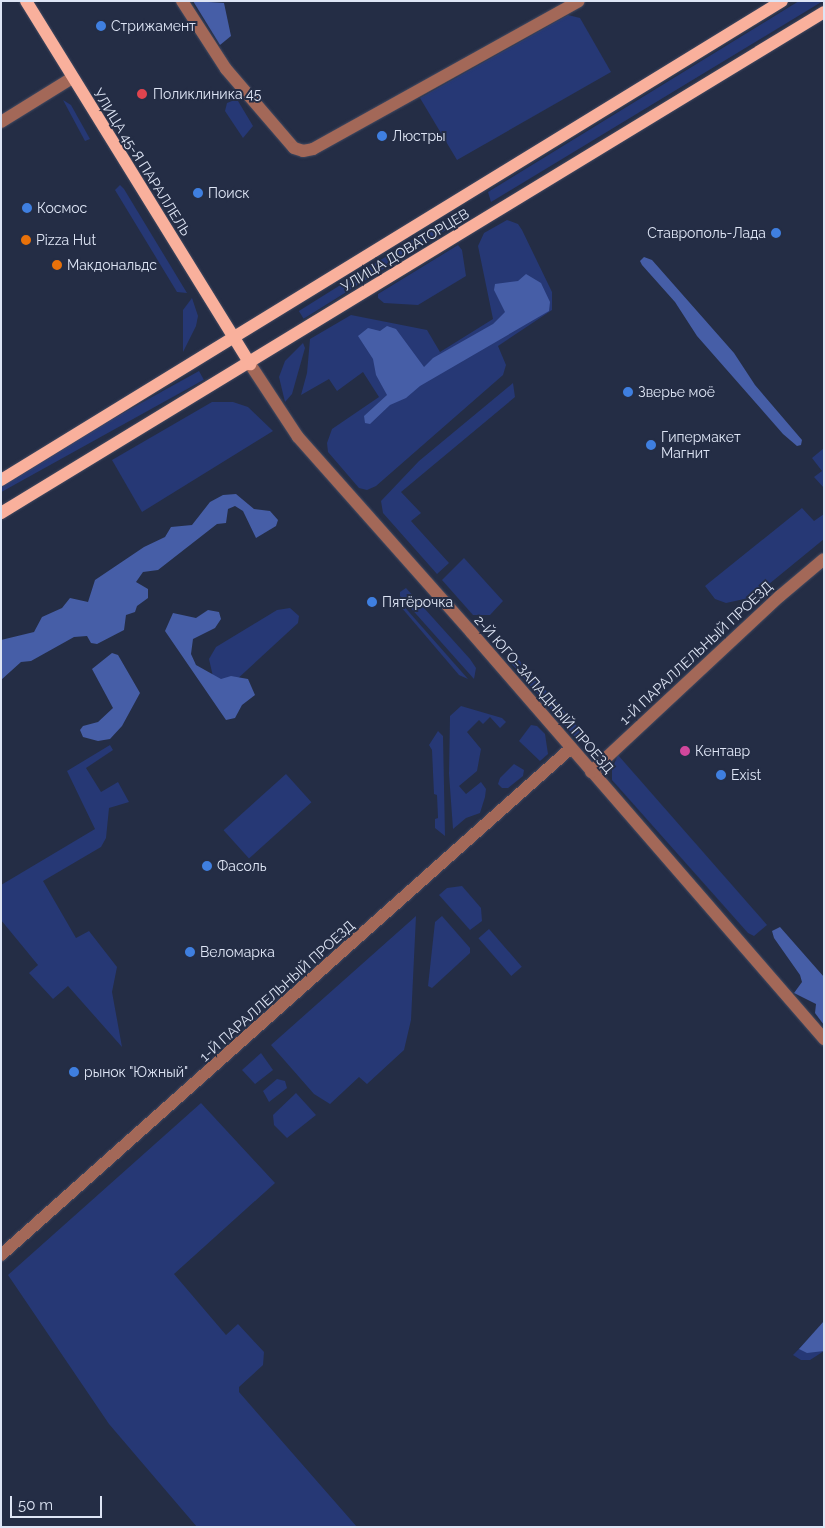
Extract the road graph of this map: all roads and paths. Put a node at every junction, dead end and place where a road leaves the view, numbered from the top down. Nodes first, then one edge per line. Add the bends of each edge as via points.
1 (26, 1) edge
2 (182, 1) edge
3 (578, 1) edge
4 (782, 1) edge
5 (824, 12) edge
6 (72, 78) junction
7 (1, 122) edge
8 (234, 339) junction
9 (250, 364) junction
10 (1, 480) edge
11 (1, 514) edge
12 (824, 559) edge
13 (571, 748) junction
14 (592, 772) junction
15 (824, 1039) edge
16 (1, 1254) edge

1 - 6 main road, УЛИЦА 45-Я ПАРАЛЛЕЛЬ
2 - 3 street via 226,69 294,148 303,151 321,145
4 - 8 main road, УЛИЦА ДОВАТОРЦЕВ
5 - 9 main road, УЛИЦА ДОВАТОРЦЕВ
6 - 7 street
6 - 8 main road, УЛИЦА 45-Я ПАРАЛЛЕЛЬ
8 - 9 main road, УЛИЦА 45-Я ПАРАЛЛЕЛЬ
8 - 10 main road, УЛИЦА ДОВАТОРЦЕВ
9 - 11 main road, УЛИЦА ДОВАТОРЦЕВ
9 - 13 street, 2-Й ЮГО-ЗАПАДНЫЙ ПРОЕЗД via 298,437
12 - 14 street, 1-Й ПАРАЛЛЕЛЬНЫЙ ПРОЕЗД via 780,596
13 - 14 street, 2-Й ЮГО-ЗАПАДНЫЙ ПРОЕЗД
13 - 16 street, 1-Й ПАРАЛЛЕЛЬНЫЙ ПРОЕЗД
14 - 15 street, 2-Й ЮГО-ЗАПАДНЫЙ ПРОЕЗД

